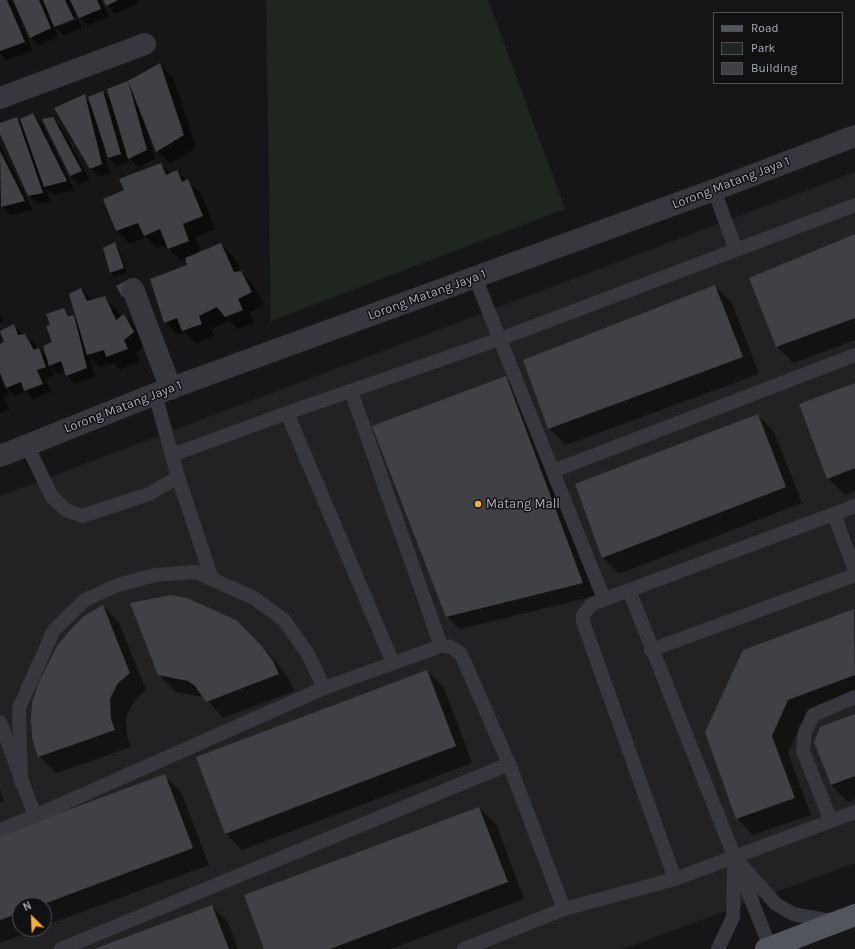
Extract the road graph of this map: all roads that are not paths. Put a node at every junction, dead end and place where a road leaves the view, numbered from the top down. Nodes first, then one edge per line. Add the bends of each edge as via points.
1 (145, 44) dead end
2 (0, 98) edge
3 (855, 136) edge
4 (714, 190) junction
5 (855, 205) edge
6 (736, 250) junction
7 (475, 277) junction
8 (133, 289) dead end
9 (500, 339) junction
10 (855, 354) edge
11 (351, 391) junction
12 (163, 392) junction
13 (287, 413) junction
14 (27, 444) junction
15 (172, 455) junction
16 (0, 456) edge
17 (553, 471) junction
18 (178, 477) junction
19 (855, 506) edge
20 (834, 514) junction
21 (855, 571) edge
22 (855, 575) edge
23 (212, 579) junction
24 (629, 590) junction
25 (604, 599) junction
26 (441, 646) junction
27 (651, 650) junction
28 (393, 663) junction
29 (324, 688) junction
30 (855, 697) edge
31 (0, 722) edge
32 (509, 764) junction
33 (21, 783) junction
34 (855, 812) edge
35 (34, 816) junction
36 (831, 821) junction
37 (0, 830) edge
38 (734, 857) junction
39 (675, 879) junction
40 (564, 909) junction
41 (850, 917) edge
42 (769, 948) edge
43 (61, 949) edge
44 (464, 949) edge
45 (718, 949) edge

1 - 2 street
3 - 4 street, Lorong Matang Jaya 1
4 - 6 lane
4 - 7 street, Lorong Matang Jaya 1
5 - 6 lane
6 - 9 lane
7 - 9 lane
7 - 12 street, Lorong Matang Jaya 1
8 - 12 street
9 - 11 lane
9 - 17 lane
10 - 17 lane
11 - 13 lane
11 - 26 lane
12 - 14 street, Lorong Matang Jaya 1
12 - 15 lane
13 - 15 lane
13 - 28 lane
14 - 16 street, Lorong Matang Jaya 1
14 - 18 lane via 52,497 66,510 82,516 149,494
15 - 18 lane
17 - 25 lane
18 - 23 lane
19 - 20 lane
20 - 21 lane
20 - 24 lane
22 - 27 lane
23 - 29 lane via 254,598 284,620 308,654
23 - 33 lane via 196,572 155,575 118,585 85,600 54,630 19,708
24 - 25 lane
24 - 27 lane
25 - 39 lane via 592,604 583,615 583,622
26 - 28 lane
26 - 32 lane via 451,647 461,654
27 - 38 lane
28 - 29 lane
29 - 35 lane
30 - 36 lane via 813,715 805,732 803,751
31 - 33 lane
32 - 40 lane
32 - 43 lane
33 - 35 lane
34 - 36 lane
35 - 37 lane
36 - 38 lane
38 - 39 lane
38 - 41 lane via 776,904 793,914 825,920
38 - 42 lane
38 - 45 lane via 733,917
39 - 40 lane
40 - 44 lane
41 - 42 main road

